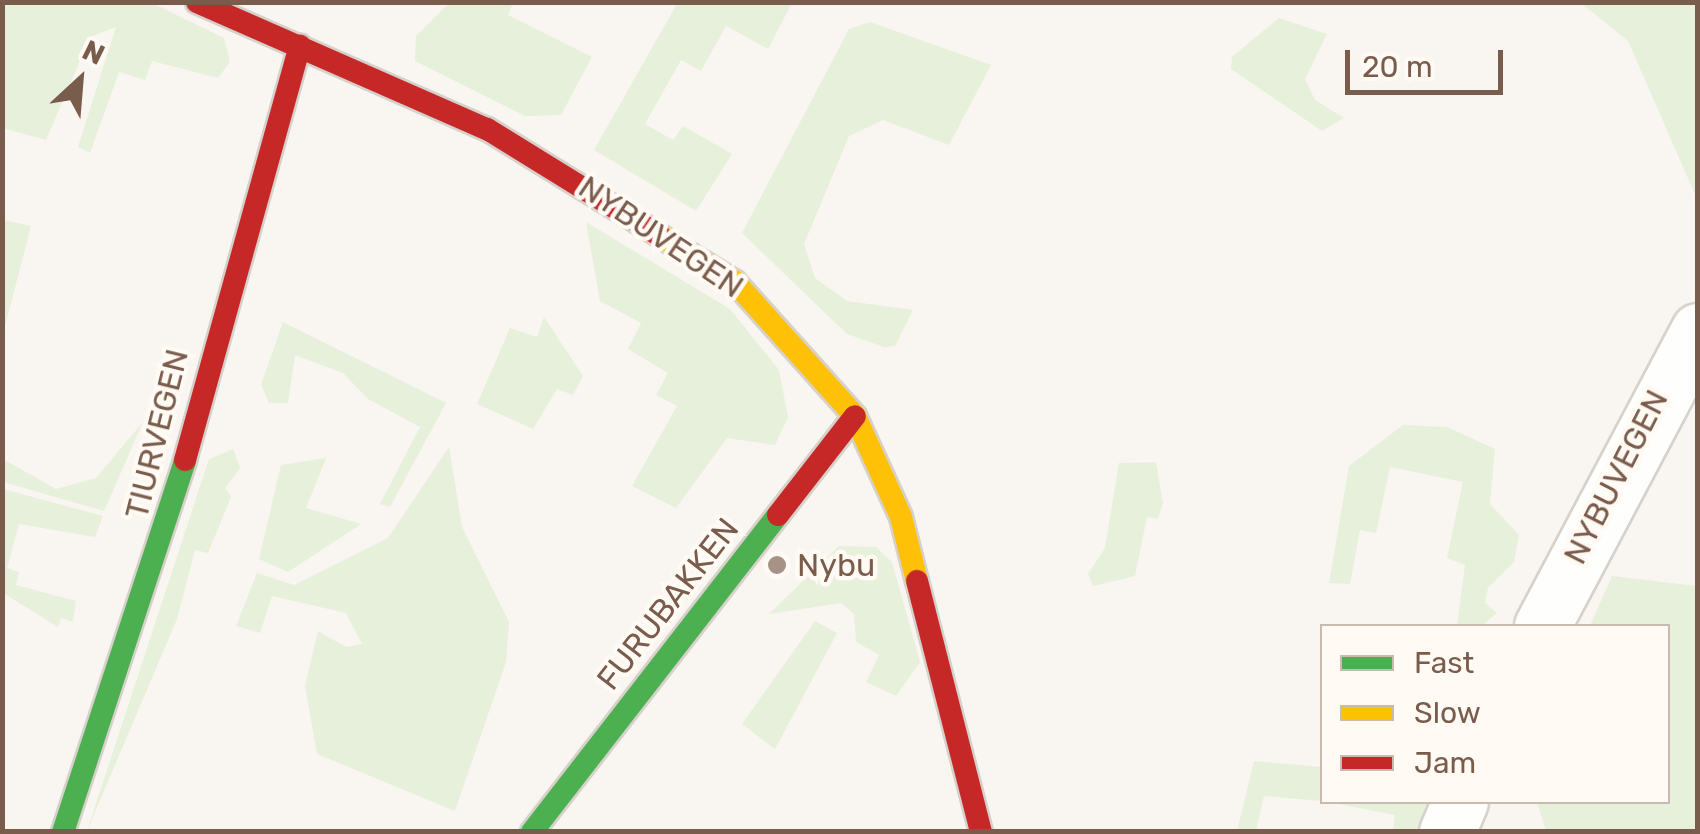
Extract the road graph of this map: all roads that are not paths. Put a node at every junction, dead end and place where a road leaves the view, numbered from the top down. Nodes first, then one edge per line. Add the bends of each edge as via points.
1 (197, 2) edge
2 (300, 46) junction
3 (1698, 331) edge
4 (855, 416) junction
5 (1543, 624) edge
6 (1459, 804) edge
7 (62, 832) edge
8 (532, 832) edge
9 (981, 832) edge
10 (1447, 832) edge

1 - 2 street, NYBUVEGEN
2 - 4 street, NYBUVEGEN via 487,129 654,225 735,282
2 - 7 street, TIURVEGEN via 219,314 168,530
3 - 5 street, NYBUVEGEN
4 - 8 street, FURUBAKKEN
4 - 9 street, NYBUVEGEN via 906,532
6 - 10 street

